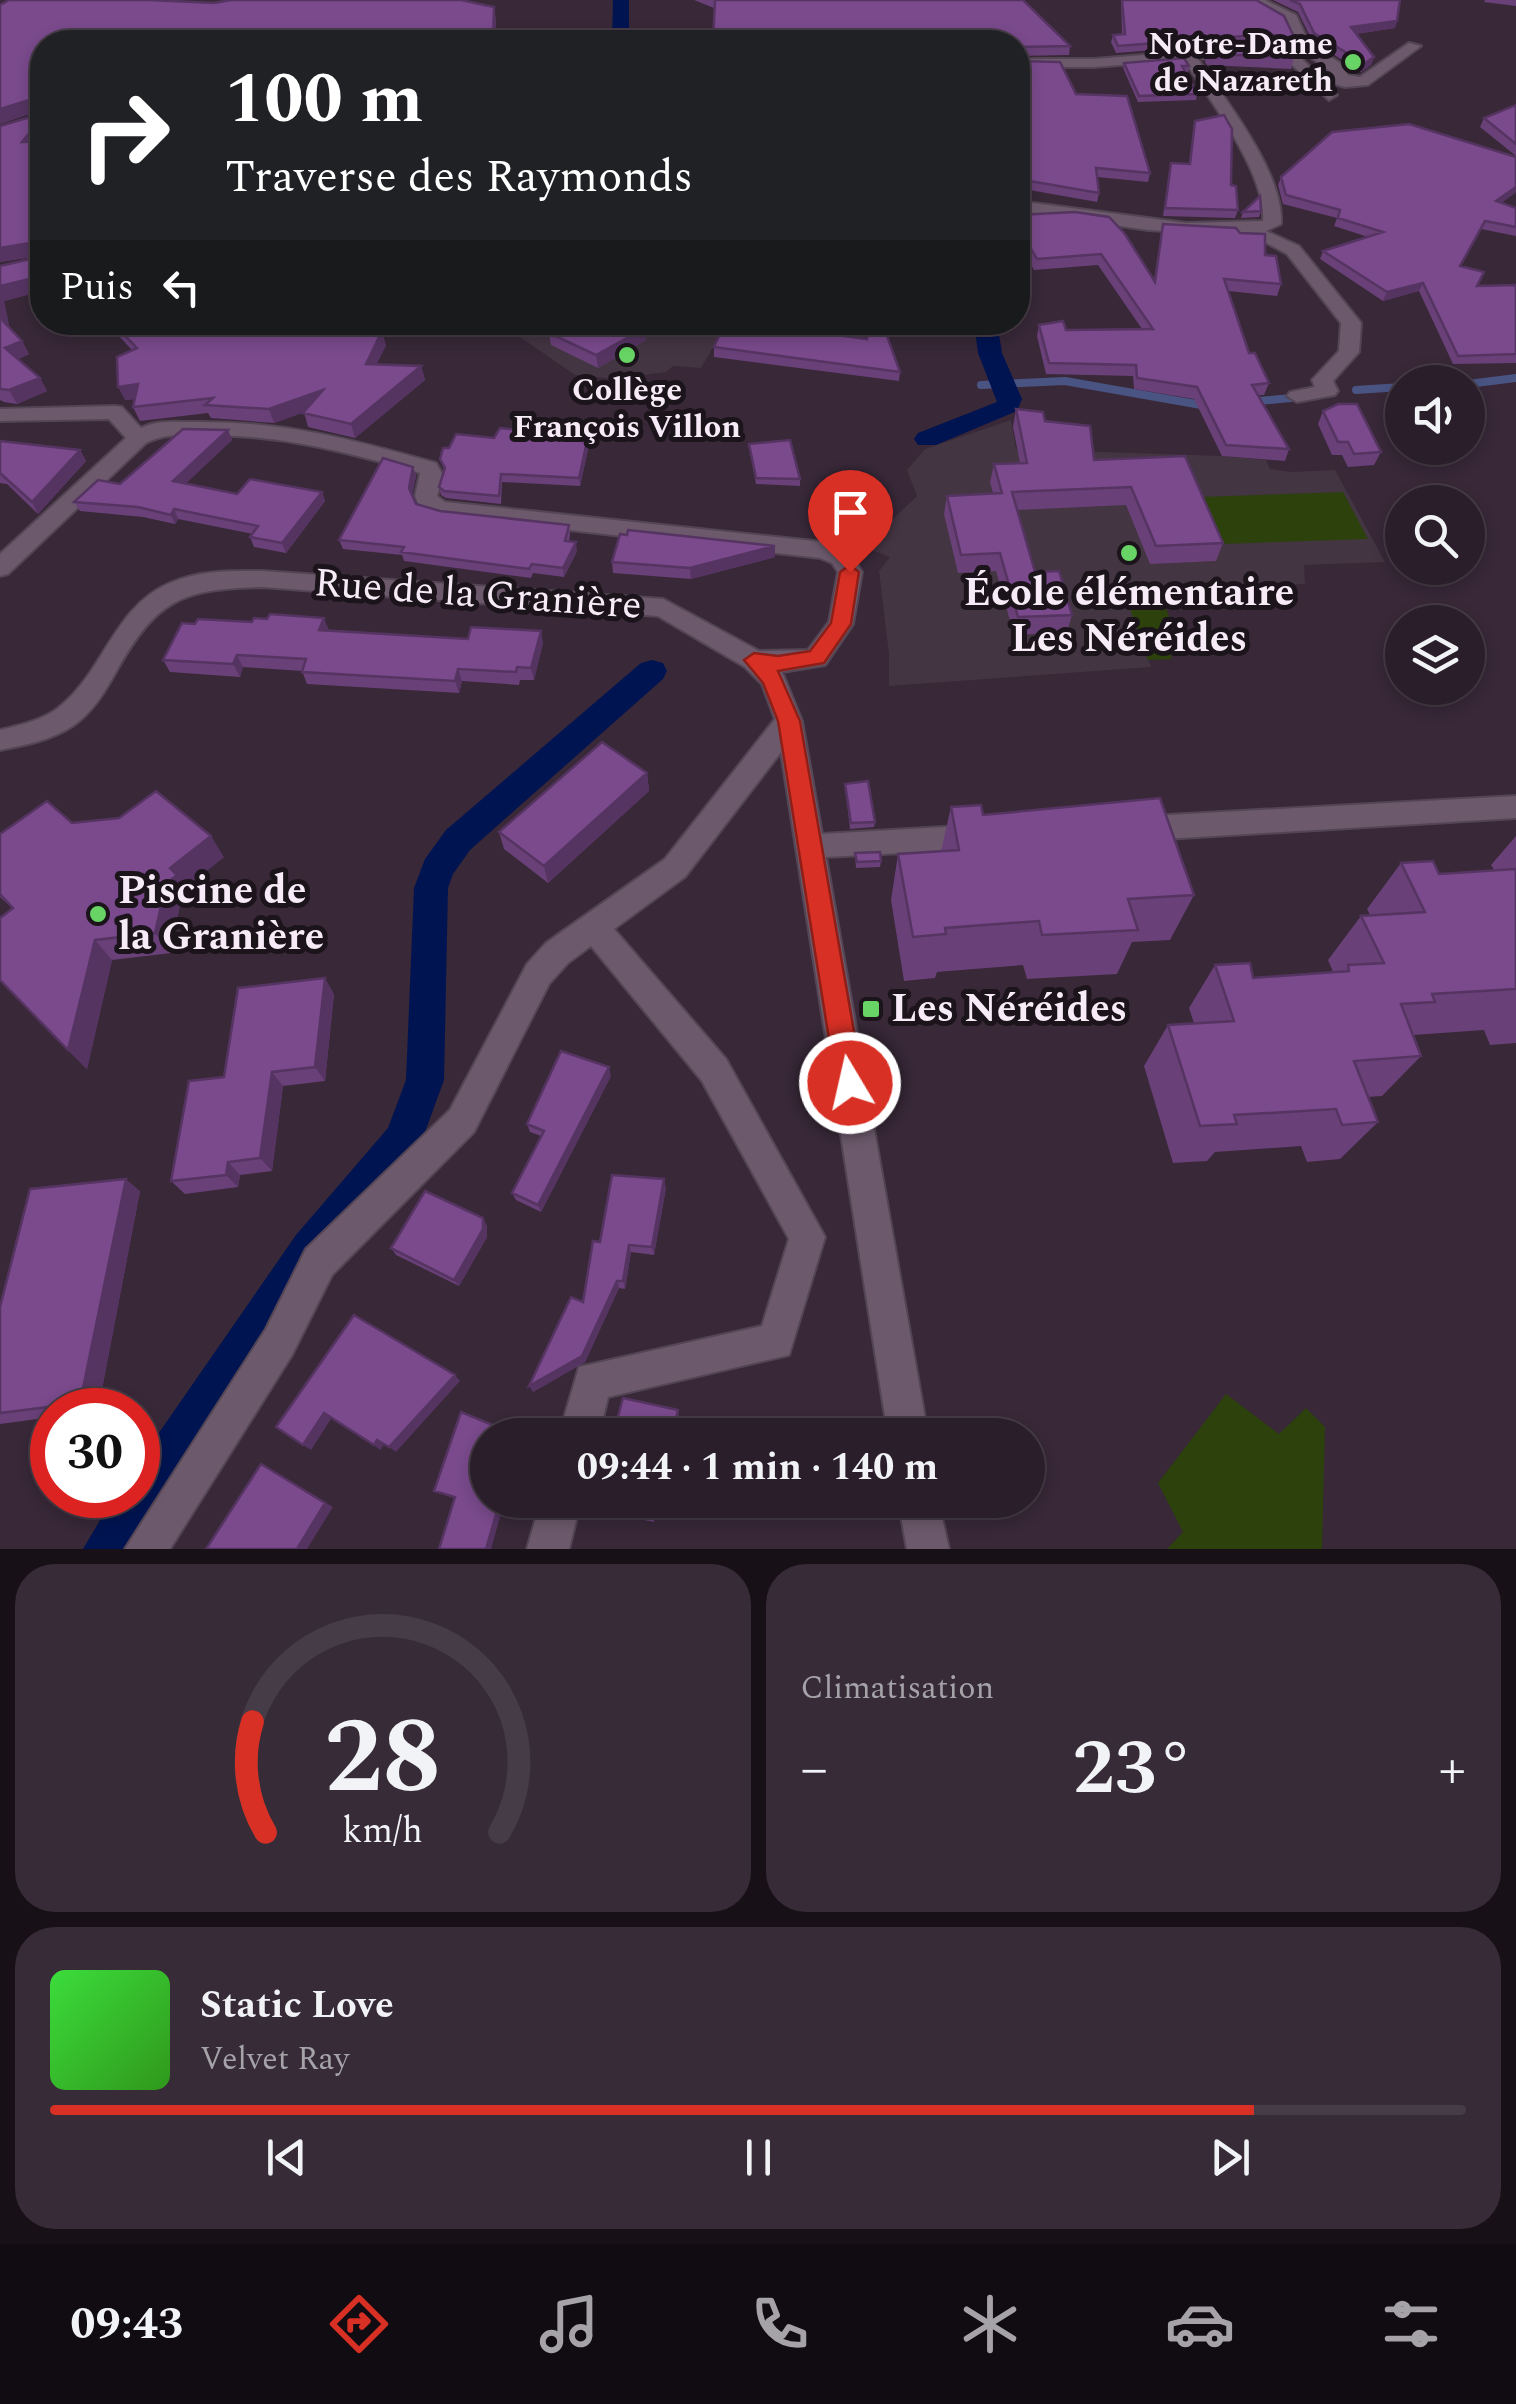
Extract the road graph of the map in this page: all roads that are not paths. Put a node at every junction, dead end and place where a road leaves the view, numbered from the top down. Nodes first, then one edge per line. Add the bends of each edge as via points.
1 (1254, 0) edge
2 (1414, 46) dead end
3 (1188, 55) junction
4 (1030, 63) edge
5 (1303, 67) junction
6 (1345, 82) junction
7 (1329, 95) dead end
8 (1030, 208) edge
9 (1223, 229) junction
10 (1298, 396) dead end
11 (0, 415) edge
12 (138, 438) junction
13 (0, 568) edge
14 (754, 660) junction
15 (789, 721) junction
16 (0, 740) edge
17 (1516, 806) edge
18 (1104, 831) edge
19 (1015, 836) edge
20 (811, 846) junction
21 (594, 928) junction
22 (583, 1418) edge
23 (905, 1418) edge
24 (557, 1518) edge
25 (922, 1518) edge
26 (146, 1549) edge
27 (548, 1549) edge
28 (928, 1549) edge

1 - 6 street via 1290,18 1303,45
2 - 6 street via 1371,79
3 - 4 street
3 - 5 street via 1267,48 1286,52
3 - 9 street via 1275,210 1272,224 1263,228
5 - 6 street
5 - 7 street
8 - 9 street
9 - 10 street via 1283,242 1351,323 1352,343 1322,380 1328,391
11 - 12 street via 116,412
12 - 13 street
12 - 14 street via 170,426 323,438 428,468 428,504 443,509 841,557 850,569 837,632 816,658
14 - 15 street, Rue de la Granière via 772,679
14 - 16 street, Rue de la Granière via 663,608 212,581 154,603 74,713 36,733
15 - 20 street, Rue de la Granière
15 - 21 street via 675,868
17 - 18 street
19 - 20 street
20 - 23 street, Rue de la Granière
21 - 22 street via 714,1070 806,1237 776,1342 593,1381
21 - 26 street via 538,974 462,1121 318,1262 279,1342
24 - 27 street
25 - 28 street

